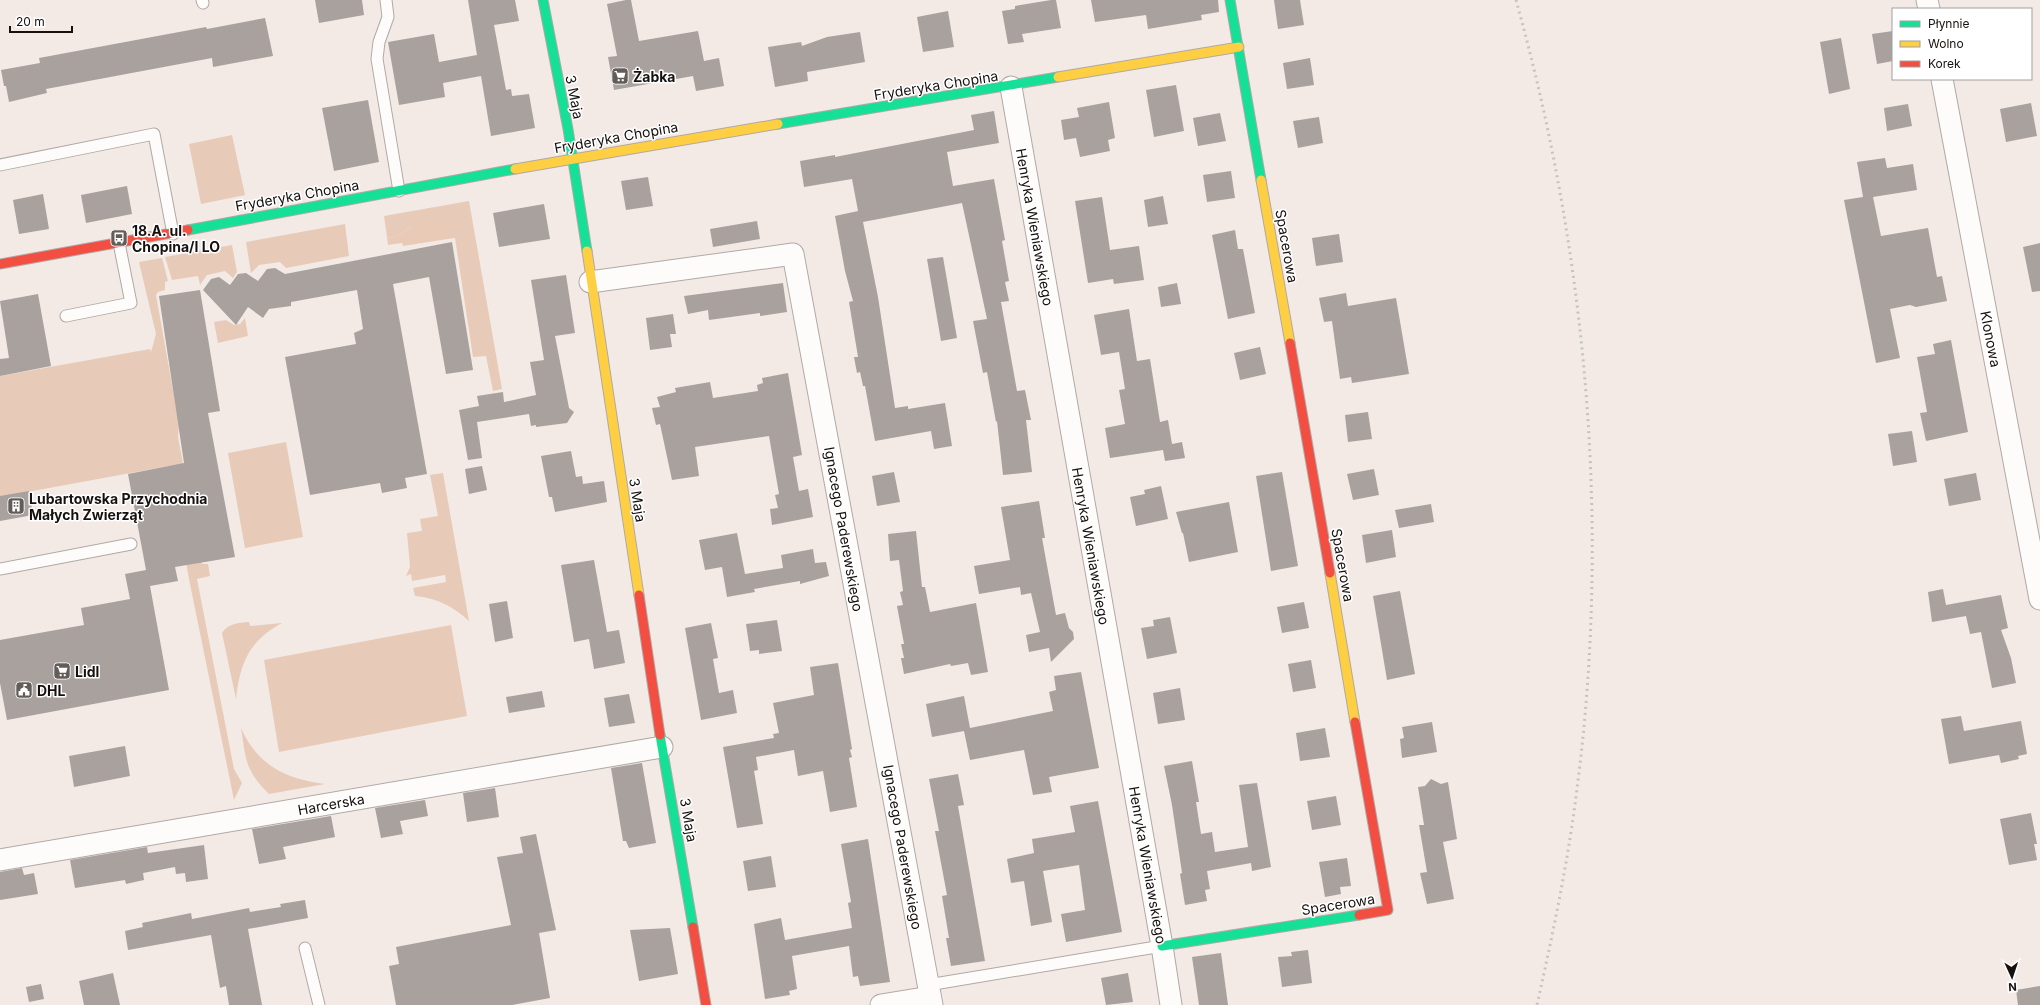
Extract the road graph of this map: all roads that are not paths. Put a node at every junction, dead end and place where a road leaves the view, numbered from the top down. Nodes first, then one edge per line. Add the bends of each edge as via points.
1 (386, 0) edge
2 (543, 0) edge
3 (1230, 0) edge
4 (1239, 47) junction
5 (1942, 80) edge
6 (1011, 87) junction
7 (572, 159) junction
8 (0, 165) edge
9 (398, 190) junction
10 (173, 234) junction
11 (119, 243) junction
12 (0, 264) edge
13 (590, 282) junction
14 (66, 316) dead end
15 (131, 544) dead end
16 (0, 570) edge
17 (2040, 599) edge
18 (662, 747) junction
19 (0, 860) edge
20 (1162, 946) junction
21 (305, 948) dead end
22 (930, 996) edge
23 (319, 1005) edge
24 (703, 1005) edge
25 (880, 1005) edge
26 (1171, 1005) edge

1 - 9 lane via 388,17 379,42 377,59
2 - 7 street, 3 Maja
3 - 4 street, Spacerowa
4 - 6 street, Fryderyka Chopina
4 - 20 street, Spacerowa via 1388,910
5 - 17 street, Klonowa
6 - 7 street, Fryderyka Chopina
6 - 20 street, Henryka Wieniawskiego
7 - 9 street, Fryderyka Chopina
7 - 13 street, 3 Maja
8 - 10 lane via 154,134
9 - 10 street, Fryderyka Chopina via 273,212
10 - 11 street, Fryderyka Chopina
11 - 12 street, Fryderyka Chopina
11 - 14 lane via 131,303
13 - 18 street, 3 Maja
13 - 22 street, Ignacego Paderewskiego via 793,254
15 - 16 lane
18 - 19 street, Harcerska
18 - 24 street, 3 Maja
20 - 22 lane
20 - 26 street, Henryka Wieniawskiego
21 - 23 lane
22 - 25 street

